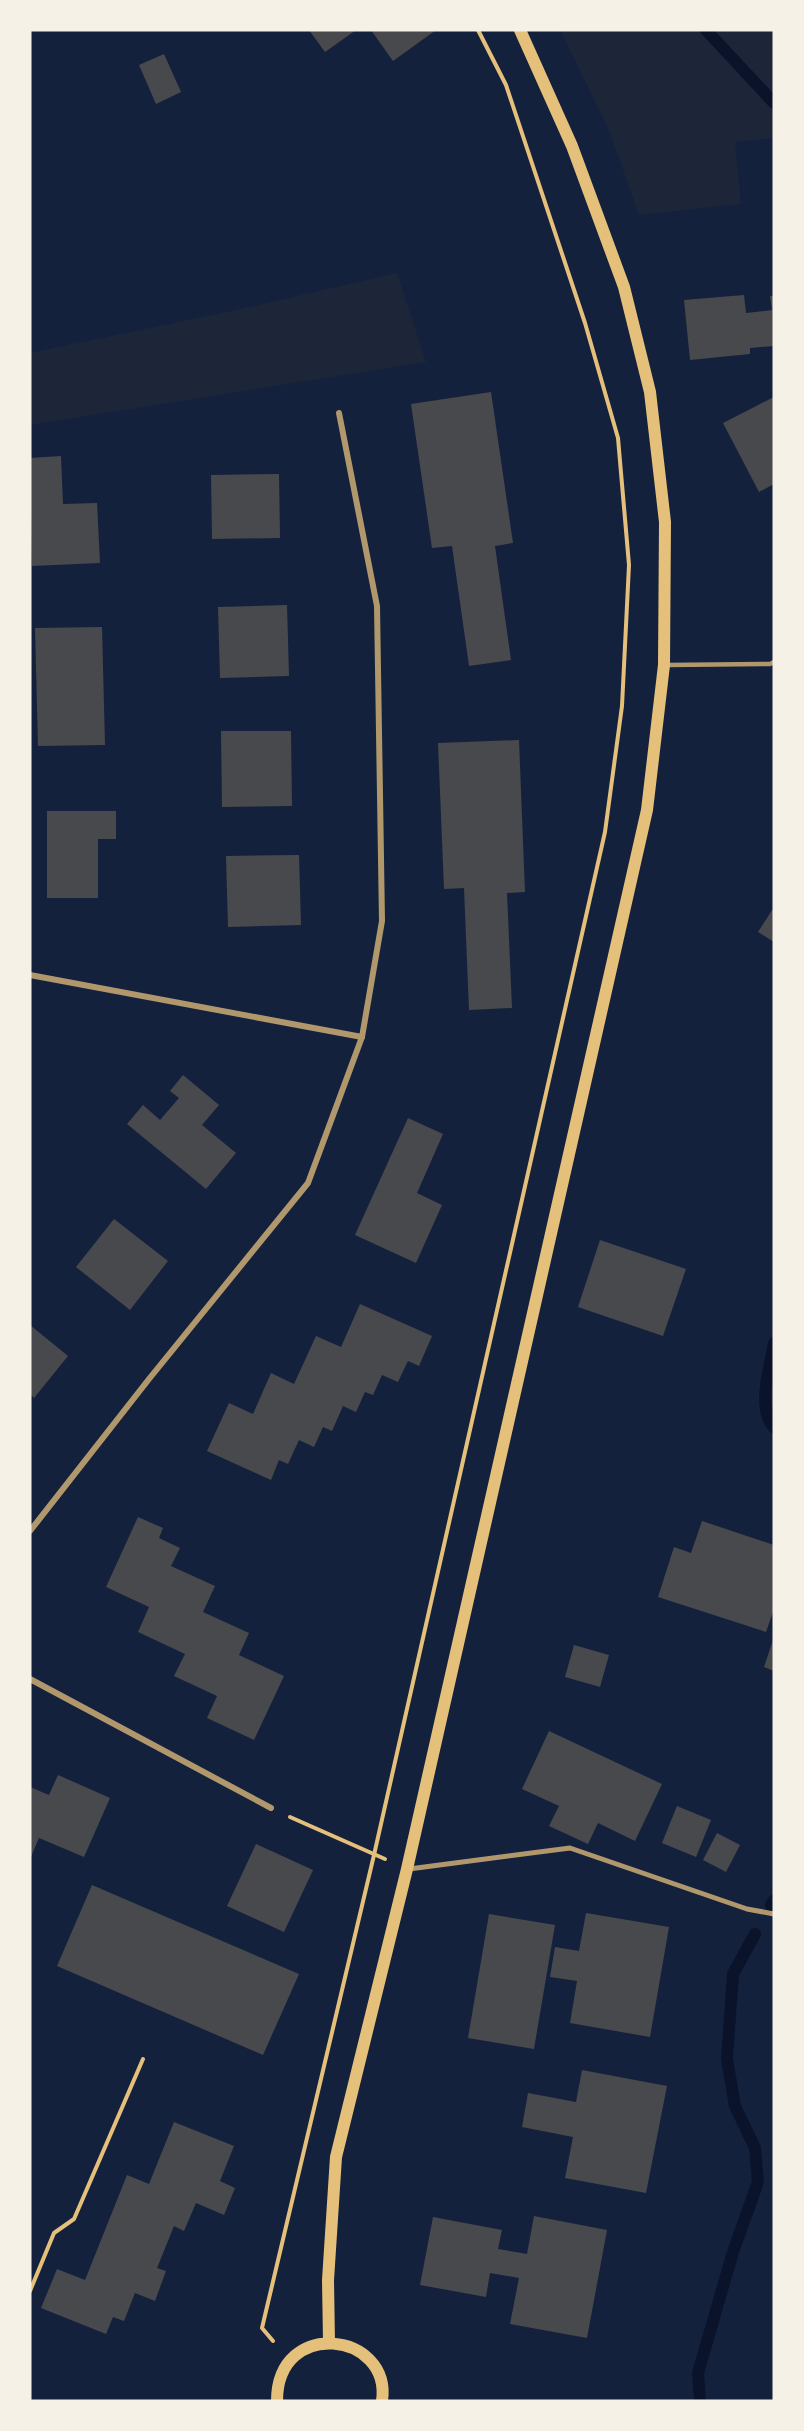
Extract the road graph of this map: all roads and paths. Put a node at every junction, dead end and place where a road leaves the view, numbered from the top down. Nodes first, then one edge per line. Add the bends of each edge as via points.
1 (478, 30) edge
2 (520, 30) edge
3 (339, 413) dead end
4 (774, 662) edge
5 (664, 665) junction
6 (30, 975) edge
7 (362, 1037) junction
8 (30, 1531) edge
9 (30, 1679) edge
10 (271, 1808) joint
11 (374, 1855) junction
12 (407, 1869) junction
13 (774, 1914) edge
14 (143, 2059) dead end
15 (30, 2291) edge
16 (328, 2342) junction
17 (290, 2359) junction
18 (277, 2401) edge
19 (382, 2401) edge

1 - 11 path via 506,85 585,323 618,438 629,565 622,706 605,832
2 - 5 main road via 572,146 624,287 650,392 665,522
3 - 7 street via 377,606 382,921
4 - 5 lane
5 - 12 main road via 647,810
6 - 7 street
7 - 8 street via 308,1183
9 - 10 street
10 - 11 path
11 - 12 path
11 - 17 path via 262,2328
12 - 13 street via 570,1848 747,1909
12 - 16 main road via 336,2157 328,2269
14 - 15 path via 74,2219 54,2233
16 - 17 main road via 314,2344
16 - 19 main road via 345,2344 372,2365 380,2380
17 - 18 main road via 281,2373

